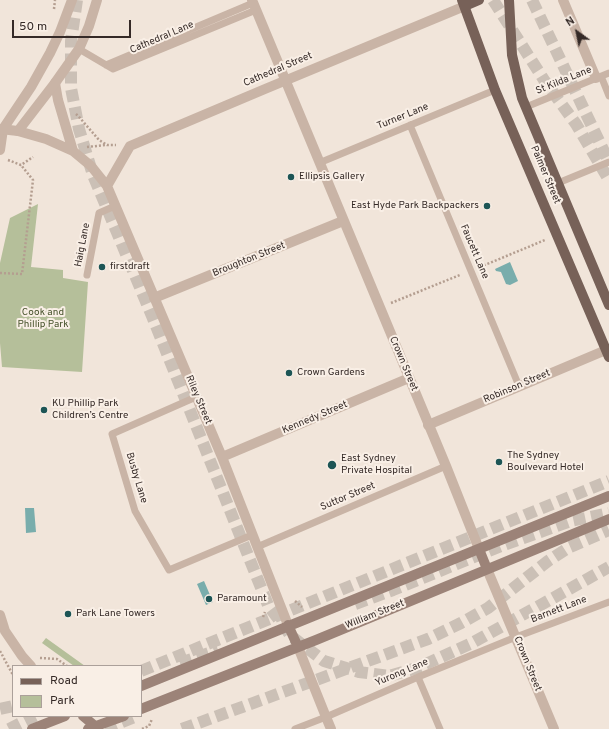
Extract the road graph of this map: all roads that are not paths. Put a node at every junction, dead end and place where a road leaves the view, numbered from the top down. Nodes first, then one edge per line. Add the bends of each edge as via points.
1 (72, 0) edge
2 (97, 0) edge
3 (479, 0) edge
4 (509, 0) edge
5 (563, 0) edge
6 (464, 3) edge
7 (254, 4) edge
8 (79, 49) junction
9 (609, 73) edge
10 (598, 77) junction
11 (285, 80) junction
12 (55, 83) junction
13 (495, 90) junction
14 (609, 96) edge
15 (526, 107) junction
16 (410, 125) junction
17 (2, 129) edge
18 (18, 131) junction
19 (0, 150) edge
20 (73, 150) junction
21 (609, 162) edge
22 (319, 163) junction
23 (558, 183) junction
24 (107, 186) junction
25 (115, 206) junction
26 (343, 221) junction
27 (87, 275) dead end
28 (154, 298) junction
29 (609, 305) edge
30 (607, 354) edge
31 (409, 378) junction
32 (519, 386) junction
33 (196, 397) junction
34 (428, 425) junction
35 (222, 457) junction
36 (446, 466) junction
37 (609, 496) edge
38 (609, 519) edge
39 (252, 535) junction
40 (257, 548) junction
41 (479, 549) junction
42 (487, 569) junction
43 (609, 602) edge
44 (0, 617) edge
45 (288, 625) junction
46 (516, 637) junction
47 (298, 647) junction
48 (30, 665) edge
49 (418, 677) junction
50 (142, 686) edge
51 (142, 709) edge
52 (62, 717) edge
53 (84, 717) edge
54 (122, 717) edge
55 (326, 717) junction
56 (94, 728) edge
57 (32, 729) edge
58 (296, 729) edge
59 (331, 729) edge
60 (440, 729) edge
61 (554, 729) edge

1 - 17 street via 50,53 31,87
2 - 8 street
3 - 6 main road, Cathedral Street
4 - 15 main road, Palmer Street via 512,55
5 - 10 street
6 - 11 street, Cathedral Street
6 - 13 main road, Palmer Street
7 - 8 lane via 106,65
7 - 11 street, Crown Street
8 - 12 street
9 - 10 lane, St Kilda Lane
10 - 14 lane
10 - 15 lane, St Kilda Lane
11 - 22 street, Crown Street
11 - 24 street, Cathedral Street via 130,146
12 - 18 street
12 - 20 street
13 - 16 lane, Turner Lane
13 - 30 main road, Palmer Street
15 - 23 main road, Palmer Street
16 - 22 lane, Turner Lane
16 - 32 lane, Faucett Lane
17 - 18 street, Riley Street
17 - 19 street
18 - 20 street, Riley Street
20 - 24 street, Riley Street via 91,166
21 - 23 lane
22 - 26 street, Crown Street
23 - 29 main road, Palmer Street
24 - 25 street, Riley Street
25 - 27 lane, Haig Lane via 99,213
25 - 28 street, Riley Street
26 - 28 street, Broughton Street
26 - 31 street, Crown Street
28 - 33 street, Riley Street
30 - 32 street, Robinson Street
31 - 34 street, Crown Street
31 - 35 street, Kennedy Street
32 - 34 street, Robinson Street
33 - 35 street, Riley Street
33 - 39 lane, Busby Lane via 112,434 135,510 170,570
34 - 36 street, Crown Street
35 - 39 street, Riley Street
36 - 40 lane, Suttor Street
36 - 41 street, Crown Street
37 - 41 main road
38 - 42 main road, William Street
39 - 40 street, Riley Street
40 - 45 street, Riley Street
41 - 42 main road, Crown Street
41 - 45 main road
42 - 46 street, Crown Street
42 - 47 main road, William Street
43 - 46 lane, Barnett Lane
44 - 48 street via 8,637
45 - 47 main road, Riley Street
45 - 50 main road
46 - 49 lane, Yurong Lane
46 - 61 street, Crown Street
47 - 51 main road, William Street
47 - 55 street, Riley Street
49 - 55 lane, Yurong Lane
49 - 60 lane
52 - 57 main road
53 - 56 main road
54 - 56 main road
55 - 58 lane, Yurong Lane
55 - 59 street, Riley Street

